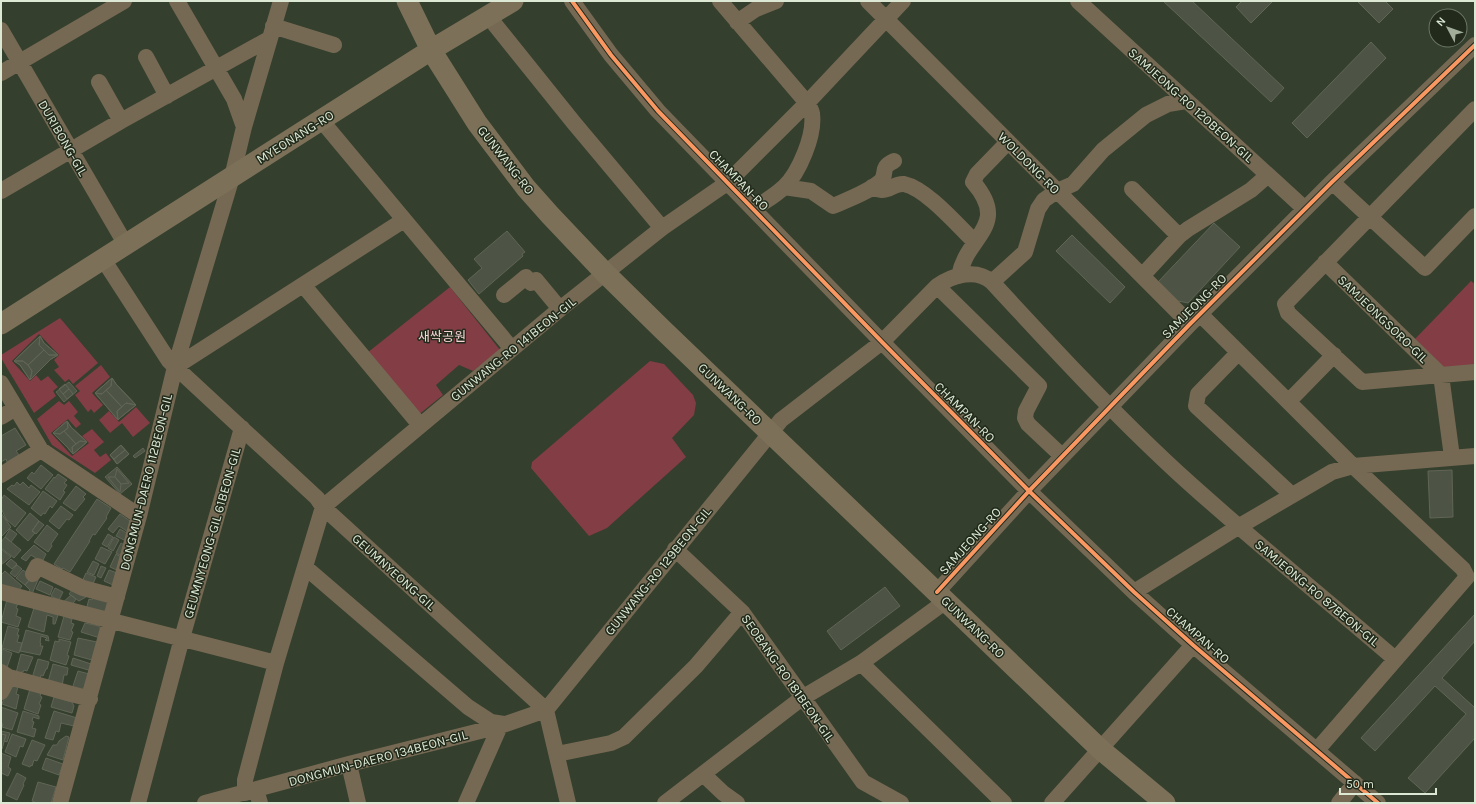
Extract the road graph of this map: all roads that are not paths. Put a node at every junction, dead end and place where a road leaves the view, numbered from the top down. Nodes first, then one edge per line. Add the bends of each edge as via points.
1 (124, 1) edge
2 (177, 1) edge
3 (281, 1) edge
4 (407, 1) edge
5 (513, 1) edge
6 (572, 1) edge
7 (776, 1) edge
8 (868, 1) edge
9 (903, 1) edge
10 (1078, 1) edge
11 (723, 5) edge
12 (488, 16) junction
13 (886, 18) junction
14 (737, 22) junction
15 (1, 30) edge
16 (272, 33) junction
17 (334, 45) dead end
18 (1475, 45) edge
19 (431, 50) junction
20 (146, 57) dead end
21 (19, 63) junction
22 (216, 68) junction
23 (1, 73) edge
24 (99, 82) dead end
25 (166, 96) junction
26 (1186, 101) junction
27 (807, 103) junction
28 (1475, 109) edge
29 (320, 120) junction
30 (121, 121) junction
31 (244, 127) junction
32 (1008, 142) junction
33 (70, 151) junction
34 (894, 161) dead end
35 (1268, 176) junction
36 (232, 177) junction
37 (1332, 182) junction
38 (727, 183) junction
39 (784, 187) junction
40 (872, 187) junction
41 (1132, 189) dead end
42 (1, 191) edge
43 (1057, 191) junction
44 (754, 209) junction
45 (1305, 209) junction
46 (1475, 216) edge
47 (1370, 218) junction
48 (404, 220) junction
49 (662, 228) junction
50 (1179, 236) junction
51 (975, 242) junction
52 (126, 245) junction
53 (102, 259) junction
54 (1325, 262) junction
55 (605, 273) junction
56 (959, 276) junction
57 (1142, 276) junction
58 (992, 282) junction
59 (304, 286) junction
60 (937, 286) junction
61 (504, 295) dead end
62 (560, 309) junction
63 (1195, 319) junction
64 (1, 324) edge
65 (882, 342) junction
66 (512, 349) junction
67 (1238, 353) junction
68 (1334, 355) junction
69 (175, 367) junction
70 (1475, 372) edge
71 (1441, 375) junction
72 (1, 385) edge
73 (1289, 402) junction
74 (1109, 407) junction
75 (16, 408) junction
76 (1, 416) edge
77 (420, 425) junction
78 (242, 428) junction
79 (769, 432) junction
80 (41, 450) junction
81 (1062, 456) junction
82 (1475, 456) edge
83 (1452, 457) junction
84 (1353, 466) junction
85 (1, 475) edge
86 (1029, 491) junction
87 (1292, 495) junction
88 (323, 507) junction
89 (139, 516) junction
90 (1238, 527) junction
91 (675, 549) junction
92 (305, 567) junction
93 (33, 574) dead end
94 (1, 592) edge
95 (1134, 592) junction
96 (942, 596) junction
97 (116, 597) junction
98 (742, 612) junction
99 (111, 622) junction
100 (182, 638) junction
101 (1193, 645) junction
102 (1395, 659) junction
103 (276, 663) junction
104 (861, 663) junction
105 (5, 674) edge
106 (1, 692) edge
107 (802, 698) junction
108 (90, 699) junction
109 (546, 710) junction
110 (503, 725) junction
111 (1100, 749) junction
112 (1317, 750) junction
113 (556, 754) junction
114 (349, 764) junction
115 (703, 774) junction
116 (1355, 783) junction
117 (254, 795) edge
118 (671, 801) edge
119 (60, 803) edge
120 (138, 803) edge
121 (208, 803) edge
122 (358, 803) edge
123 (466, 803) edge
124 (568, 803) edge
125 (737, 803) edge
126 (901, 803) edge
127 (1004, 803) edge
128 (1052, 803) edge
129 (1164, 803) edge
130 (1339, 803) edge
131 (1378, 803) edge

1 - 21 street
2 - 22 street
3 - 16 street, DONGMUN-DAERO 112BEON-GIL
4 - 19 main road, GUNWANG-RO
5 - 12 main road, MYEONANG-RO
6 - 38 street, CHAMPAN-RO via 631,80
7 - 14 street via 756,9
8 - 13 street, WOLDONG-RO
9 - 13 street, GUNWANG-RO 141BEON-GIL
10 - 26 street, SAMJEONG-RO 120BEON-GIL
11 - 14 street
12 - 19 main road, MYEONANG-RO
12 - 49 street
13 - 27 street, GUNWANG-RO 141BEON-GIL
13 - 32 street, WOLDONG-RO
14 - 27 street
15 - 21 street, DURIBONG-GIL
16 - 17 street
16 - 22 street
16 - 31 street, DONGMUN-DAERO 112BEON-GIL
18 - 37 street, SAMJEONG-RO
19 - 29 main road, MYEONANG-RO
19 - 55 main road, GUNWANG-RO via 477,124 526,188
20 - 25 street
21 - 23 street
21 - 33 street, DURIBONG-GIL
22 - 25 street
22 - 31 street via 234,99
24 - 30 street
25 - 30 street
26 - 35 street, SAMJEONG-RO 120BEON-GIL
26 - 43 street via 1168,104 1146,115 1106,147 1073,184
27 - 38 street, GUNWANG-RO 141BEON-GIL
27 - 39 street via 812,113 812,129 803,157
28 - 47 street, SAMJEONGSORO-GIL
29 - 36 main road, MYEONANG-RO
29 - 48 street
30 - 33 street
31 - 36 street, DONGMUN-DAERO 112BEON-GIL
32 - 43 street, WOLDONG-RO
32 - 51 street via 977,174 973,182 987,204 988,213 988,220
33 - 42 street
33 - 52 street, DURIBONG-GIL
34 - 40 street via 888,164 884,169 883,178
35 - 45 street, SAMJEONG-RO 120BEON-GIL
35 - 50 street via 1251,190
36 - 52 main road, MYEONANG-RO
36 - 69 street, DONGMUN-DAERO 112BEON-GIL
37 - 45 street, SAMJEONG-RO
37 - 47 street
38 - 44 street, CHAMPAN-RO
38 - 49 street, GUNWANG-RO 141BEON-GIL
39 - 40 street via 811,191 833,206
39 - 44 street
40 - 51 street via 880,190 897,184 914,187
41 - 50 street
43 - 57 street, WOLDONG-RO
43 - 58 street via 1044,200 1038,209 1025,252
44 - 65 street, CHAMPAN-RO
45 - 63 street, SAMJEONG-RO
46 - 47 street via 1425,268
47 - 54 street, SAMJEONGSORO-GIL
48 - 59 street
48 - 66 street
49 - 55 street, GUNWANG-RO 141BEON-GIL
50 - 57 street
51 - 56 street via 964,258
52 - 53 main road, MYEONANG-RO
53 - 64 main road, MYEONANG-RO
53 - 69 street via 164,355
54 - 68 street, SAMJEONGSORO-GIL via 1285,304 1288,313
54 - 71 street, SAMJEONGSORO-GIL
55 - 62 street, GUNWANG-RO 141BEON-GIL
55 - 79 main road, GUNWANG-RO
56 - 58 street, GUNWANG-RO 129BEON-GIL via 979,274
56 - 60 street, GUNWANG-RO 129BEON-GIL
57 - 63 street, WOLDONG-RO
58 - 74 street
59 - 69 street
59 - 77 street
60 - 65 street, GUNWANG-RO 129BEON-GIL
60 - 81 street via 1039,386 1025,418 1028,424
61 - 62 street via 526,277 531,283 536,280
62 - 66 street, GUNWANG-RO 141BEON-GIL
63 - 67 street, SAMJEONG-RO
63 - 74 street, SAMJEONG-RO
65 - 79 street, GUNWANG-RO 129BEON-GIL
65 - 86 street, CHAMPAN-RO
66 - 77 street, GUNWANG-RO 141BEON-GIL
67 - 73 street, SAMJEONG-RO
67 - 87 street via 1198,394 1196,406
68 - 71 street, SAMJEONGSORO-GIL via 1362,382
68 - 73 street
69 - 78 street, GEUMNYEONG-GIL
69 - 89 street, DONGMUN-DAERO 112BEON-GIL
70 - 71 street, SAMJEONGSORO-GIL
71 - 83 street
72 - 75 street
73 - 84 street
74 - 81 street, SAMJEONG-RO
74 - 90 street, SAMJEONG-RO 87BEON-GIL
75 - 76 street
75 - 80 street
77 - 88 street, GUNWANG-RO 141BEON-GIL
78 - 88 street, GEUMNYEONG-GIL via 317,498
78 - 100 street, GEUMNYEONG-GIL 61BEON-GIL
79 - 91 street, GUNWANG-RO 129BEON-GIL
79 - 96 main road, GUNWANG-RO
80 - 85 street
80 - 89 street
81 - 86 street, SAMJEONG-RO
82 - 83 street
83 - 84 street
84 - 87 street via 1332,472
84 - 102 street via 1466,573 1467,577
86 - 95 street, CHAMPAN-RO
86 - 96 street, SAMJEONG-RO
87 - 90 street
88 - 92 street
88 - 109 street, GEUMNYEONG-GIL
89 - 97 street, DONGMUN-DAERO 112BEON-GIL
90 - 95 street
90 - 102 street, SAMJEONG-RO 87BEON-GIL
91 - 98 street, SEOBANG-RO 181BEON-GIL
91 - 109 street, GUNWANG-RO 129BEON-GIL
92 - 103 street
92 - 110 street, DONGMUN-DAERO 134BEON-GIL via 468,707 491,722
93 - 97 street via 37,566 83,588
94 - 99 street
95 - 101 street, CHAMPAN-RO
96 - 104 street, SAMJEONG-RO
96 - 111 main road, GUNWANG-RO
97 - 99 street, DONGMUN-DAERO 112BEON-GIL
98 - 107 street, SEOBANG-RO 181BEON-GIL
98 - 113 street via 696,666 624,738
99 - 100 street
99 - 108 street, DONGMUN-DAERO 112BEON-GIL
100 - 103 street
100 - 120 street, GEUMNYEONG-GIL 61BEON-GIL
101 - 111 street
101 - 112 street, CHAMPAN-RO
102 - 112 street
103 - 117 street via 245,780
104 - 107 street, SAMJEONG-RO
104 - 127 street
105 - 106 street
105 - 108 street
107 - 115 street, SAMJEONG-RO
107 - 126 street, SEOBANG-RO 181BEON-GIL via 862,782
108 - 119 street, DONGMUN-DAERO 112BEON-GIL
109 - 110 street, DONGMUN-DAERO 134BEON-GIL
109 - 113 street
110 - 114 street, DONGMUN-DAERO 134BEON-GIL
110 - 123 street
111 - 128 street
111 - 129 main road, GUNWANG-RO
112 - 116 street, CHAMPAN-RO
113 - 124 street
114 - 117 street, DONGMUN-DAERO 134BEON-GIL
114 - 122 street
115 - 118 street, SAMJEONG-RO
115 - 125 street
116 - 130 street
116 - 131 street, CHAMPAN-RO
117 - 121 street, DONGMUN-DAERO 134BEON-GIL

